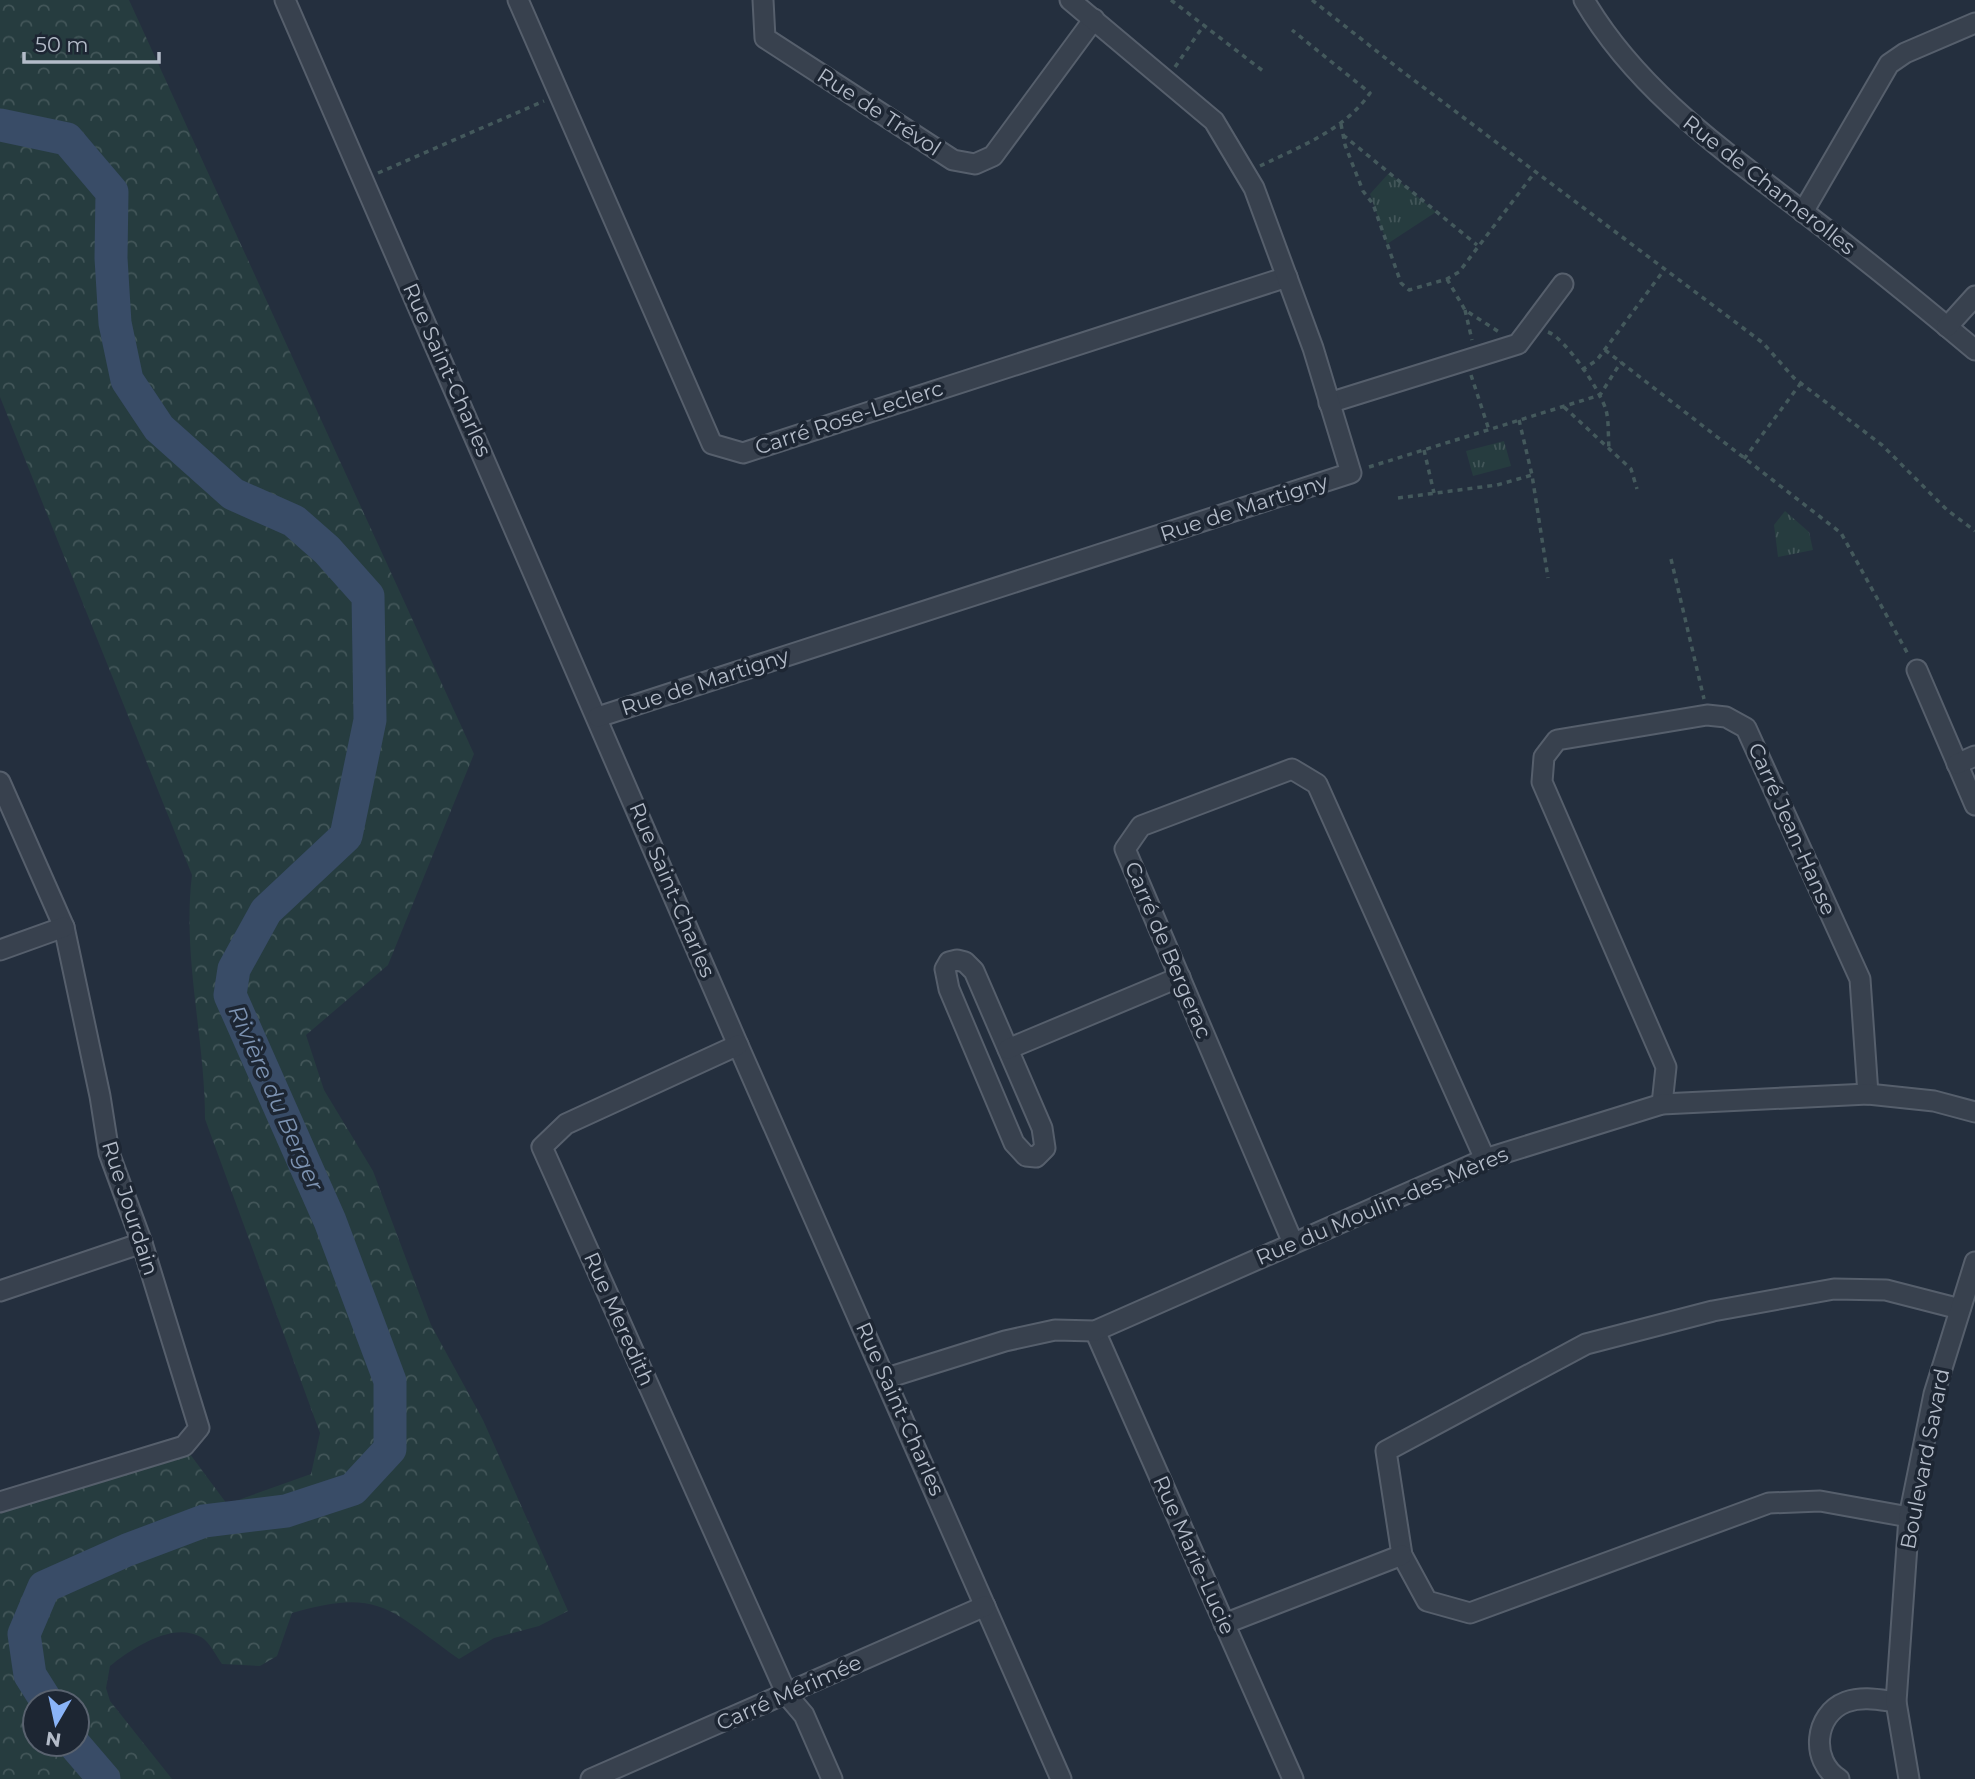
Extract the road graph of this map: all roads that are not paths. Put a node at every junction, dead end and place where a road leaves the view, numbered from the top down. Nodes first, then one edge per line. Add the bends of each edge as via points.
1 (285, 0) edge
2 (517, 0) edge
3 (763, 0) edge
4 (1070, 0) edge
5 (1584, 0) edge
6 (1094, 19) junction
7 (1975, 23) edge
8 (1803, 212) junction
9 (1286, 277) junction
10 (1563, 284) dead end
11 (1975, 296) edge
12 (1947, 327) junction
13 (1975, 350) edge
14 (1329, 403) junction
15 (1917, 670) road end
16 (598, 717) junction
17 (1966, 760) edge
18 (0, 782) edge
19 (1975, 806) edge
20 (64, 928) junction
21 (0, 950) edge
22 (1180, 977) junction
23 (738, 1045) junction
24 (1008, 1049) junction
25 (1868, 1094) junction
26 (1662, 1104) junction
27 (1975, 1112) edge
28 (1485, 1159) junction
29 (1293, 1242) junction
30 (142, 1243) junction
31 (1975, 1262) edge
32 (0, 1291) edge
33 (1959, 1309) junction
34 (1096, 1331) junction
35 (887, 1378) junction
36 (0, 1502) edge
37 (1909, 1517) junction
38 (1402, 1555) junction
39 (985, 1605) junction
40 (1224, 1624) junction
41 (787, 1695) junction
42 (1896, 1702) junction
43 (1903, 1777) edge
44 (592, 1779) edge
45 (832, 1779) edge
46 (1062, 1779) edge
47 (1293, 1779) edge
48 (1839, 1779) edge

1 - 16 street, Rue Saint-Charles
2 - 9 street, Carré Rose-Leclerc via 712,444 743,453
3 - 6 street, Rue de Trévol via 765,38 953,160 975,164 993,156
4 - 6 street, Rue de Martigny
5 - 8 street, Rue de Chamerolles via 1602,32 1645,82 1697,131
6 - 9 street, Rue de Martigny via 1214,121 1254,188
7 - 8 street via 1889,64
8 - 12 street, Rue de Chamerolles
9 - 14 street, Rue de Martigny
10 - 14 street via 1518,344
11 - 12 street
12 - 13 street, Rue de Chamerolles
14 - 16 street, Rue de Martigny via 1350,473
15 - 17 street
16 - 23 street, Rue Saint-Charles
17 - 19 street
18 - 20 street, Rue Jourdain
20 - 21 street
20 - 30 street, Rue Jourdain via 109,1153
22 - 24 street
22 - 28 street, Carré de Bergerac via 1125,849 1141,826 1292,769 1317,784
22 - 29 street, Carré de Bergerac
23 - 35 street, Rue Saint-Charles
23 - 41 street, Rue Meredith via 566,1124 542,1147
24 - 24 street via 974,971 965,962 949,962 945,969 949,989 1014,1143 1026,1156 1035,1157 1045,1148 1046,1139
25 - 26 street, Rue du Moulin-des-Mères
25 - 26 street, Carré Jean-Hanse via 1860,979 1746,728 1726,717 1707,715 1557,740 1544,757 1542,782 1666,1067
25 - 27 street, Rue du Moulin-des-Mères via 1934,1101
26 - 28 street, Rue du Moulin-des-Mères
28 - 29 street, Rue du Moulin-des-Mères
29 - 34 street, Rue du Moulin-des-Mères
30 - 32 street
30 - 36 street, Rue Jourdain via 199,1428 184,1446
31 - 33 street, Boulevard Savard
33 - 37 street, Boulevard Savard via 1934,1394
33 - 38 street via 1886,1290 1834,1289 1713,1311 1586,1344 1386,1451
34 - 35 street, Rue du Moulin-des-Mères via 1055,1330 1005,1341
34 - 40 street, Rue Marie-Lucie
35 - 39 street, Rue Saint-Charles
37 - 38 street via 1820,1502 1769,1503 1470,1613 1427,1601
37 - 42 street, Boulevard Savard
38 - 40 street
39 - 41 street, Carré Mérimée
39 - 46 street, Rue Saint-Charles
40 - 47 street, Rue Marie-Lucie
41 - 44 street, Carré Mérimée
41 - 45 street via 804,1715
42 - 43 street, Boulevard Savard
42 - 48 street via 1856,1699 1831,1712 1823,1724 1820,1752

